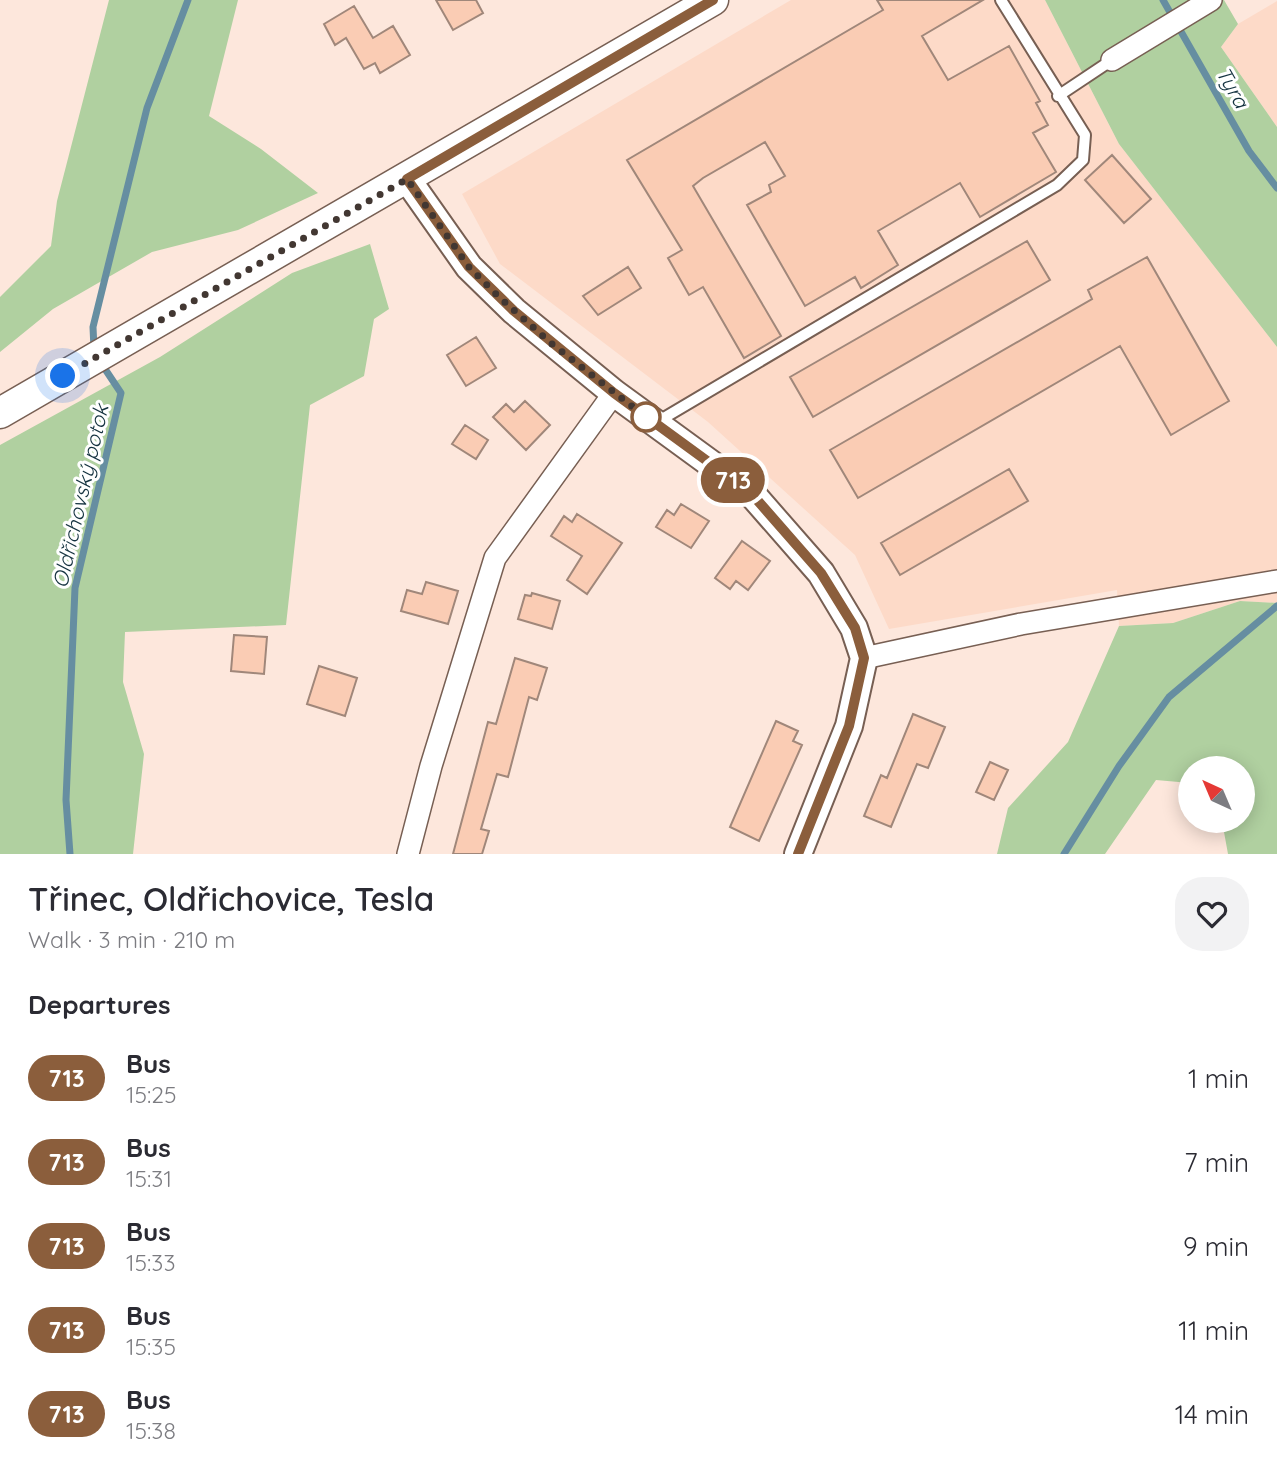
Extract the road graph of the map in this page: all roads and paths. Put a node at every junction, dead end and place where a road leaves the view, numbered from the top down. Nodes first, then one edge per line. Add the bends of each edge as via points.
1 (713, 0) edge
2 (1001, 0) edge
3 (1209, 1) edge
4 (1112, 60) joint
5 (1058, 96) junction
6 (407, 179) junction
7 (614, 393) junction
8 (0, 413) edge
9 (655, 424) junction
10 (1277, 581) edge
11 (864, 658) junction
12 (408, 854) edge
13 (798, 854) edge

1 - 6 main road
2 - 5 lane
3 - 4 street
4 - 5 lane
5 - 9 lane via 1084,135 1083,160 1057,186
6 - 7 street via 469,267 514,311
6 - 8 main road
7 - 9 street
7 - 12 street via 495,558
9 - 11 street via 751,493 821,573 855,628
10 - 11 street via 1021,624
11 - 13 street via 849,726

